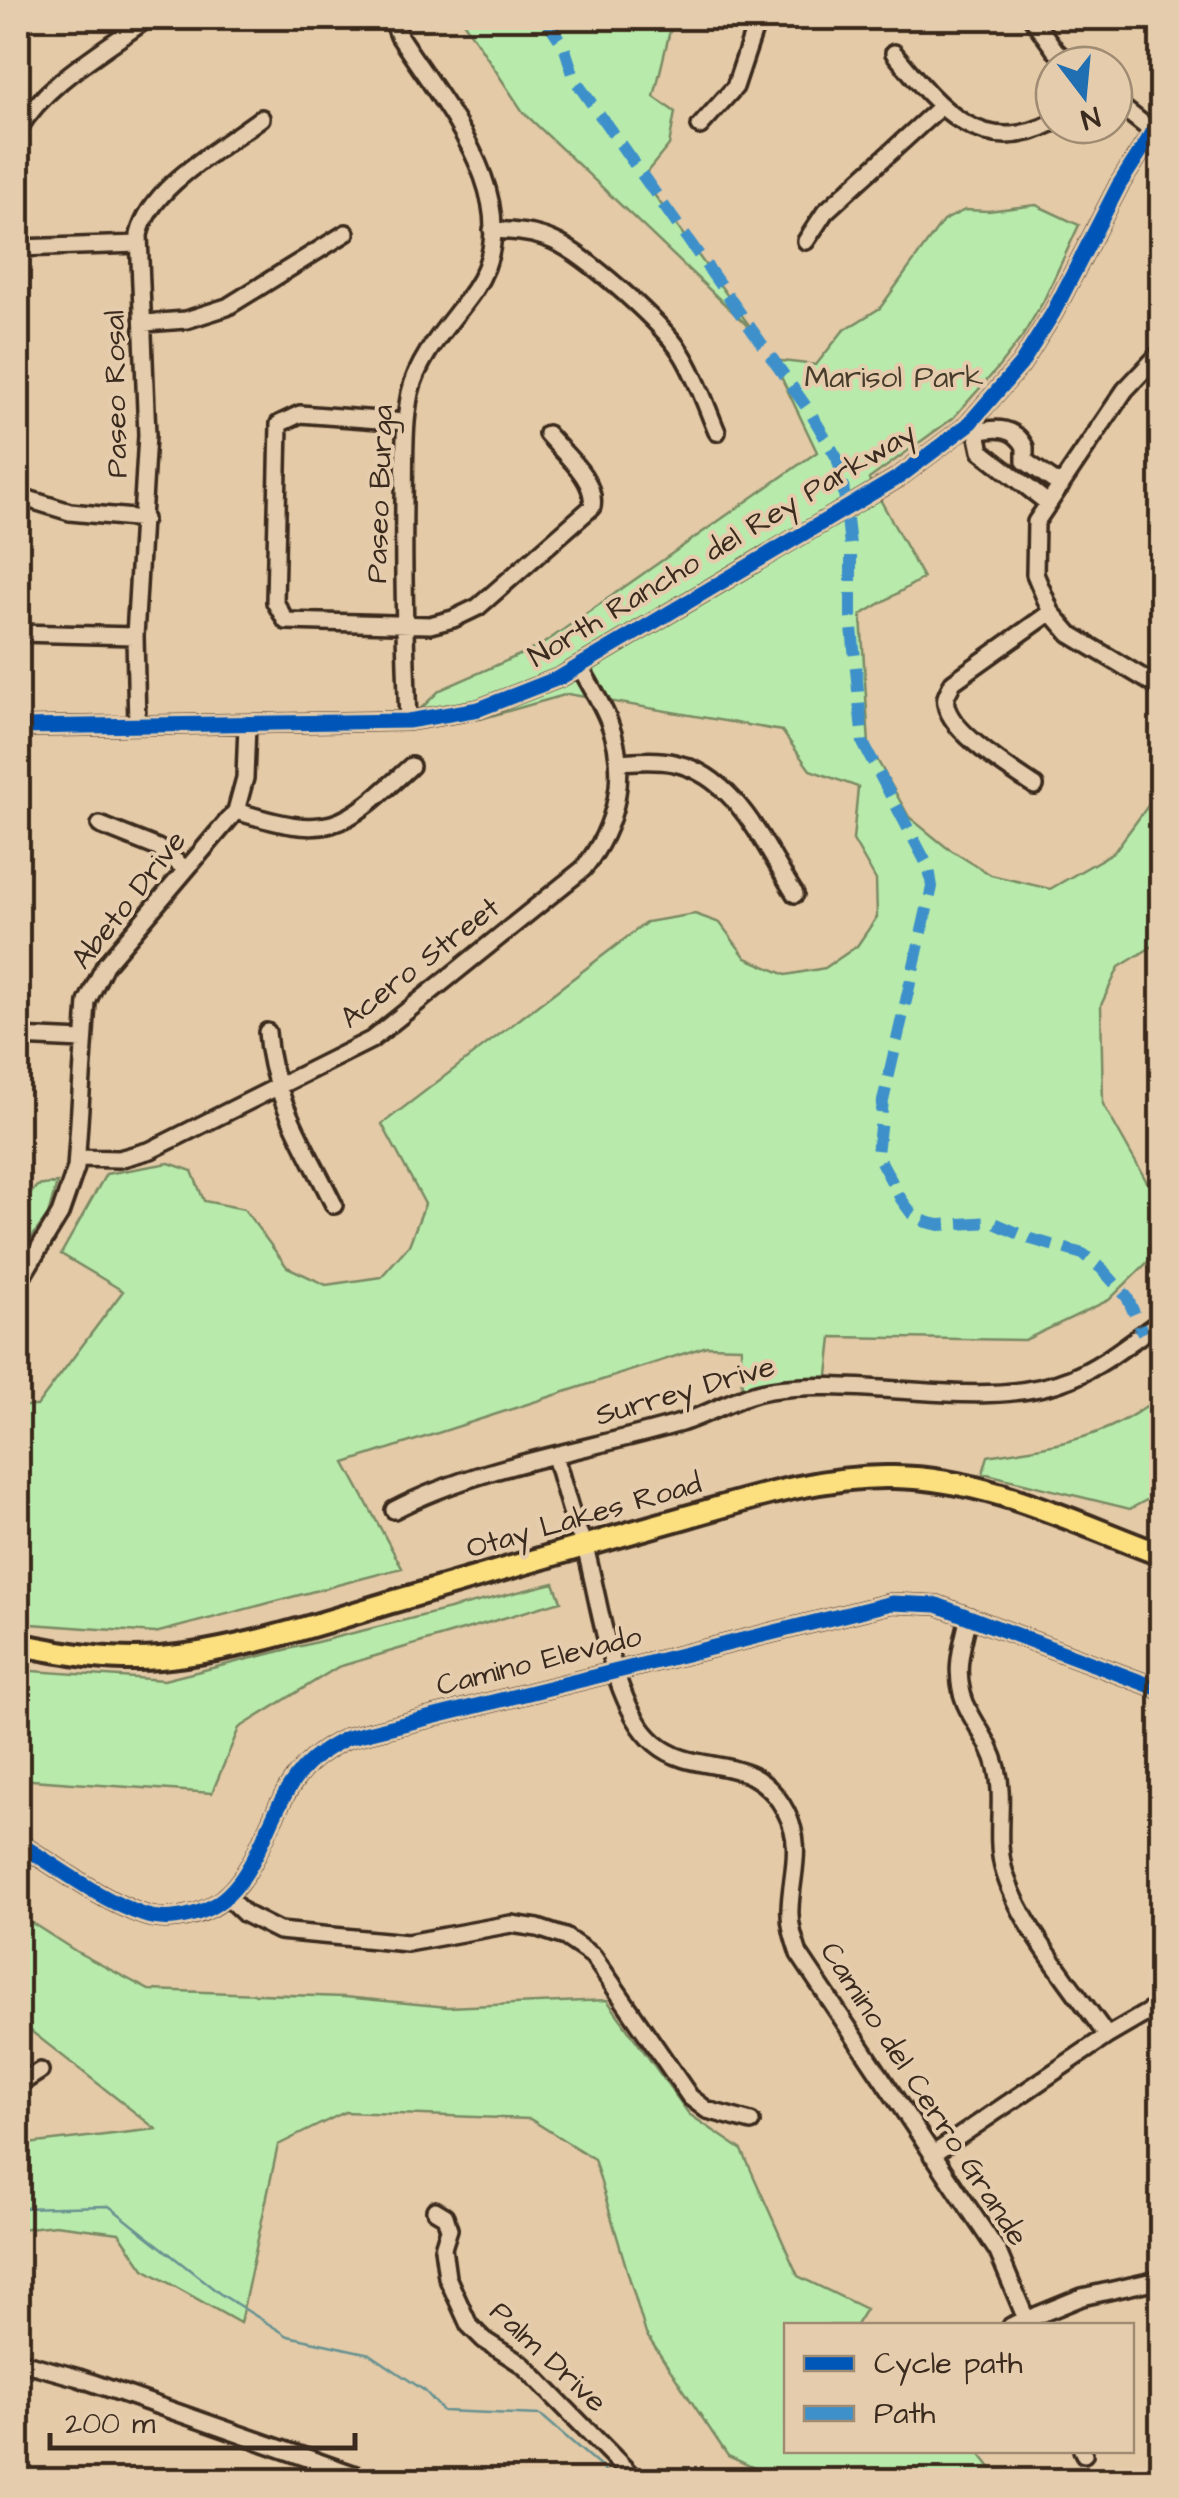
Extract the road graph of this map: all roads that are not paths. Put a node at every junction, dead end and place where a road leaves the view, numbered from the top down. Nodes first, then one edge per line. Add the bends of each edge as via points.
1 (148, 18) edge
2 (392, 18) edge
3 (758, 18) edge
4 (1032, 18) edge
5 (1051, 45) edge
6 (894, 53) dead end
7 (940, 108) junction
8 (1134, 111) edge
9 (261, 118) dead end
10 (1157, 124) edge
11 (700, 126) dead end
12 (1034, 129) edge
13 (18, 130) edge
14 (492, 230) junction
15 (346, 233) dead end
16 (806, 241) dead end
17 (139, 244) junction
18 (18, 248) edge
19 (145, 323) junction
20 (1162, 351) edge
21 (406, 422) junction
22 (972, 428) junction
23 (717, 432) dead end
24 (547, 434) dead end
25 (1024, 460) junction
26 (1012, 476) junction
27 (1061, 486) junction
28 (18, 496) edge
29 (1049, 504) junction
30 (144, 519) junction
31 (1051, 612) junction
32 (404, 626) junction
33 (18, 633) edge
34 (135, 636) junction
35 (580, 666) junction
36 (1160, 684) edge
37 (408, 721) junction
38 (137, 725) junction
39 (248, 725) junction
40 (18, 727) edge
41 (619, 762) junction
42 (411, 766) dead end
43 (1035, 786) dead end
44 (236, 811) junction
45 (100, 825) dead end
46 (186, 869) junction
47 (795, 894) dead end
48 (267, 1032) dead end
49 (18, 1036) edge
50 (84, 1040) junction
51 (276, 1088) junction
52 (77, 1158) junction
53 (334, 1205) dead end
54 (18, 1283) edge
55 (1162, 1320) edge
56 (555, 1457) junction
57 (394, 1510) dead end
58 (585, 1545) junction
59 (1162, 1556) edge
60 (969, 1617) junction
61 (18, 1644) edge
62 (616, 1670) junction
63 (1162, 1690) edge
64 (18, 1843) edge
65 (228, 1897) junction
66 (1162, 2004) edge
67 (1106, 2036) junction
68 (40, 2071) dead end
69 (18, 2084) edge
70 (751, 2122) dead end
71 (932, 2154) junction
72 (434, 2210) dead end
73 (1162, 2279) edge
74 (1022, 2323) edge
75 (18, 2361) edge
76 (370, 2480) edge
77 (636, 2480) edge

1 - 13 street via 54,88
2 - 14 street, Paseo Burga via 475,154 490,195
3 - 11 street via 735,87
4 - 5 street
6 - 7 street
7 - 12 street via 968,126 1001,134
7 - 16 street via 825,212
8 - 10 street
9 - 17 street, Paseo Rosal via 156,200
10 - 22 street, North Rancho del Rey Parkway via 1053,312
14 - 21 street, Paseo Burga via 478,284 420,367
14 - 23 street via 552,240 579,256 668,336
15 - 19 street via 227,307
17 - 18 street
17 - 19 street, Paseo Rosal
19 - 30 street, Paseo Rosal
20 - 27 street via 1125,390
21 - 32 street, Paseo Burga
21 - 32 street via 300,414 279,424 275,587 276,609 286,621
22 - 25 street via 1012,432 1025,447
22 - 26 street via 981,450
22 - 35 street, North Rancho del Rey Parkway
24 - 32 street via 584,477 592,507 470,612
25 - 26 street
25 - 27 street
26 - 29 street
27 - 29 street
28 - 30 street via 70,512
29 - 31 street via 1036,522 1035,574
30 - 34 street, Paseo Rosal
31 - 36 street via 1070,634
31 - 43 street via 953,682 946,696 946,706 980,749
32 - 37 street, Paseo Burga
33 - 34 street
34 - 38 street, Paseo Rosal
35 - 37 street, North Rancho del Rey Parkway via 502,702
35 - 41 street, Acero Street via 609,722
37 - 39 street, North Rancho del Rey Parkway
38 - 39 street, North Rancho del Rey Parkway
38 - 40 street, North Rancho del Rey Parkway
39 - 44 street, Abeto Drive
41 - 47 street via 680,764 719,784
41 - 51 street, Acero Street via 612,821 583,869 371,1040
42 - 44 street via 362,812 331,825 288,826
44 - 46 street, Abeto Drive
45 - 46 street via 158,848
46 - 50 street, Abeto Drive via 105,965 87,1002
48 - 51 street
49 - 50 street
50 - 52 street, Abeto Drive
51 - 52 street, Acero Street via 151,1150 118,1159
51 - 53 street
52 - 54 street, Abeto Drive via 68,1199
55 - 56 street, Surrey Drive via 1110,1360 1043,1386 978,1392 767,1390 681,1423
56 - 57 street, Surrey Drive via 464,1481
56 - 58 street, Camino del Cerro Grande
58 - 59 main road, Otay Lakes Road via 814,1484 893,1477 993,1492
58 - 61 main road, Otay Lakes Road via 208,1650 100,1658
58 - 62 street, Camino del Cerro Grande
60 - 62 street, Camino Elevado via 928,1603 892,1602
60 - 63 street, Camino Elevado
60 - 67 street via 958,1660 960,1683 997,1768 998,1845 1008,1884
62 - 65 street, Camino Elevado via 336,1743 294,1781
62 - 71 street, Camino del Cerro Grande via 632,1716 661,1748 756,1777 780,1802 797,1844 790,1906 799,1954
64 - 65 street via 146,1916 188,1916
65 - 70 street via 244,1914 279,1931 406,1943 511,1924 564,1937 593,1956 690,2097 707,2110
66 - 67 street
67 - 71 street
68 - 69 street
71 - 74 street, Camino del Cerro Grande via 998,2252
72 - 77 street, Palm Drive via 449,2228 443,2248 447,2278 470,2325 525,2366
73 - 74 street via 1082,2297
75 - 76 street

